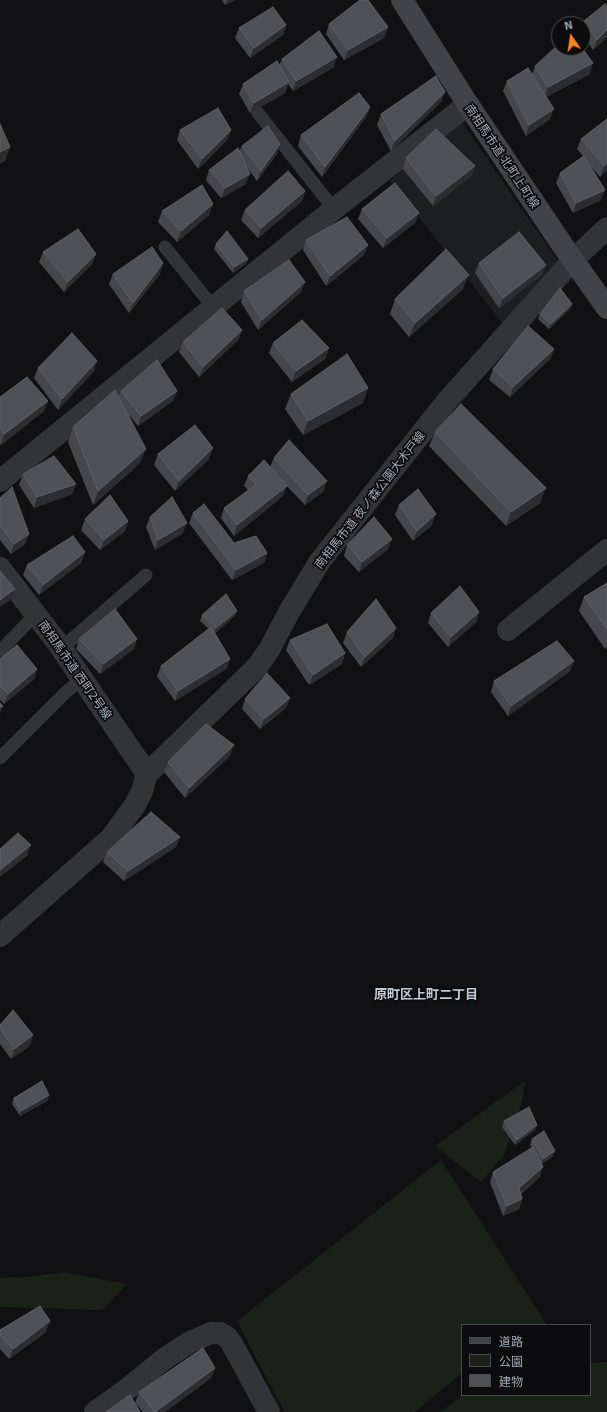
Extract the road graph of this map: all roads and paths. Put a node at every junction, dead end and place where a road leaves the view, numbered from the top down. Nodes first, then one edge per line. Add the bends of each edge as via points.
1 (402, 0) edge
2 (467, 103) junction
3 (258, 113) edge
4 (334, 209) junction
5 (607, 228) edge
6 (165, 247) dead end
7 (573, 260) junction
8 (214, 307) junction
9 (607, 308) edge
10 (0, 480) edge
11 (607, 550) edge
12 (0, 568) edge
13 (146, 575) dead end
14 (36, 614) junction
15 (508, 630) dead end
16 (60, 647) junction
17 (0, 651) edge
18 (82, 679) junction
19 (0, 758) edge
20 (147, 774) junction
21 (0, 936) edge
22 (95, 1412) edge
23 (269, 1412) edge

1 - 2 street, 南相馬市道 北町上町線
2 - 4 street
2 - 7 street, 南相馬市道 北町上町線
3 - 4 lane
4 - 8 street
5 - 7 street, 南相馬市道 夜ノ森公園大木戸線
6 - 8 lane
7 - 9 street, 南相馬市道 北町上町線
7 - 20 street, 南相馬市道 夜ノ森公園大木戸線 via 447,401 320,561 257,667
8 - 10 street
11 - 15 street
12 - 14 street, 南相馬市道 西町2号線
13 - 16 lane
14 - 16 street, 南相馬市道 西町2号線
14 - 17 lane
16 - 18 street, 南相馬市道 西町2号線
18 - 19 lane
18 - 20 street, 南相馬市道 西町2号線
20 - 21 street, 南相馬市道 夜ノ森公園大木戸線 via 135,805 111,838
22 - 23 street via 190,1342 211,1333 220,1333 231,1342

